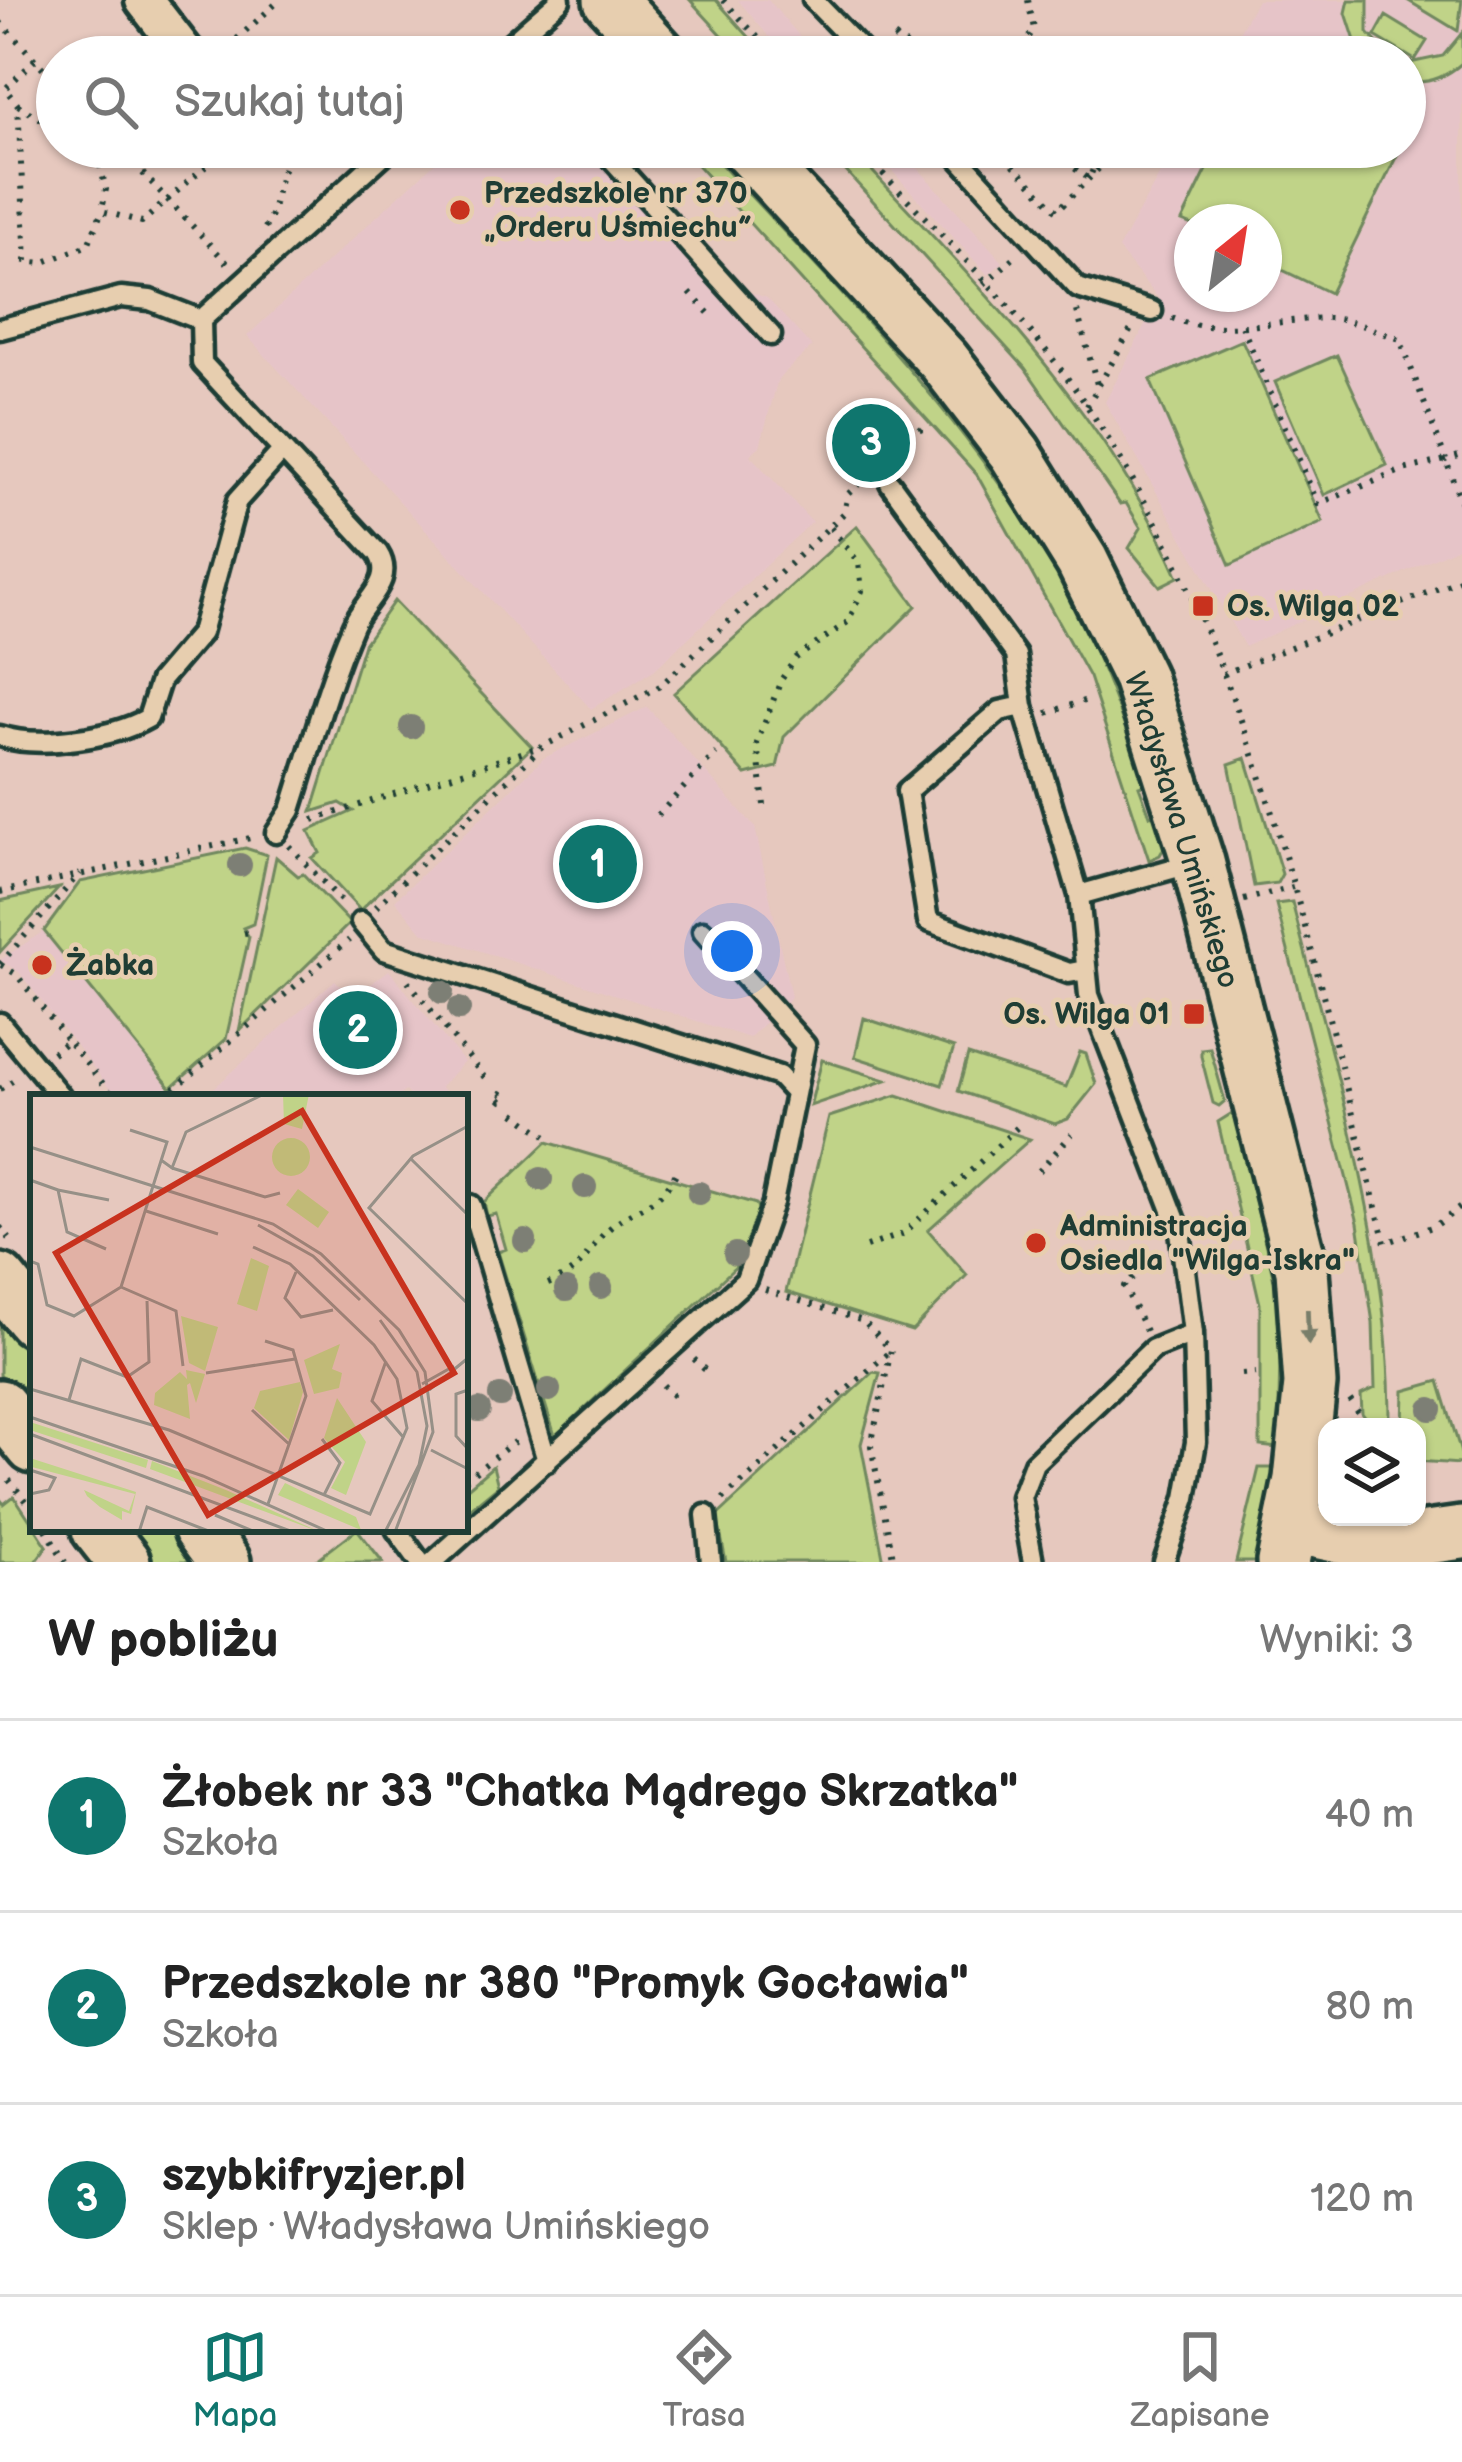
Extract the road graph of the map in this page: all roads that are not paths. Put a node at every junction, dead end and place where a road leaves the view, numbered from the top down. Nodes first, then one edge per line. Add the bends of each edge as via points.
1 (144, 0) edge
2 (560, 0) edge
3 (610, 0) edge
4 (652, 0) edge
5 (813, 0) edge
6 (172, 36) edge
7 (525, 36) edge
8 (643, 36) edge
9 (685, 36) edge
10 (848, 36) edge
11 (368, 168) edge
12 (621, 168) edge
13 (765, 168) edge
14 (806, 168) edge
15 (968, 168) edge
16 (1148, 309) road end
17 (201, 320) junction
18 (0, 329) edge
19 (771, 334) dead end
20 (283, 451) junction
21 (890, 483) dead end
22 (1023, 706) junction
23 (0, 736) edge
24 (276, 833) road end
25 (1198, 862) junction
26 (1079, 895) junction
27 (361, 922) road end
28 (703, 931) dead end
29 (1085, 970) junction
30 (0, 1023) edge
31 (792, 1090) junction
32 (58, 1094) edge
33 (471, 1204) dead end
34 (0, 1280) edge
35 (30, 1316) edge
36 (1192, 1333) junction
37 (0, 1406) edge
38 (1350, 1414) edge
39 (30, 1443) edge
40 (548, 1461) junction
41 (706, 1514) road end
42 (468, 1531) edge
43 (100, 1532) edge
44 (202, 1532) edge
45 (398, 1532) edge
46 (467, 1532) edge
47 (1462, 1533) edge
48 (1310, 1541) edge
49 (124, 1562) edge
50 (224, 1562) edge
51 (420, 1562) edge
52 (433, 1562) edge
53 (711, 1562) edge
54 (1033, 1562) edge
55 (1164, 1562) edge

1 - 6 street
2 - 7 lane
3 - 8 street
4 - 9 street
5 - 10 lane
11 - 17 lane
12 - 19 lane
13 - 25 street, Władysława Umińskiego via 944,361 1015,453 1082,561 1139,677
14 - 38 street, Władysława Umińskiego via 1040,432 1153,630 1219,816 1328,1228
15 - 16 lane via 1078,288
17 - 18 lane via 122,297
17 - 20 lane via 202,363
20 - 23 lane via 236,500 202,633 160,681 148,718 68,737
20 - 24 lane via 378,553 385,577 356,619
21 - 22 lane via 1016,655
22 - 26 lane
22 - 29 lane via 1000,711 907,791 928,921 1069,973
25 - 26 lane
25 -> 48 street, Władysława Umińskiego via 1302,1270
26 - 29 lane
27 - 31 lane via 384,950 779,1076
28 - 31 lane via 805,1045
29 - 36 lane via 1180,1231
30 - 32 lane
31 - 40 lane via 782,1166 746,1280
33 - 40 lane
34 - 35 street
36 - 54 lane via 1153,1349 1034,1462 1021,1497
36 - 55 lane via 1196,1442
37 - 39 street
40 - 42 lane
41 - 53 lane
43 - 49 street
44 - 50 street
45 - 51 lane
46 - 52 lane
47 - 48 street via 1376,1545

